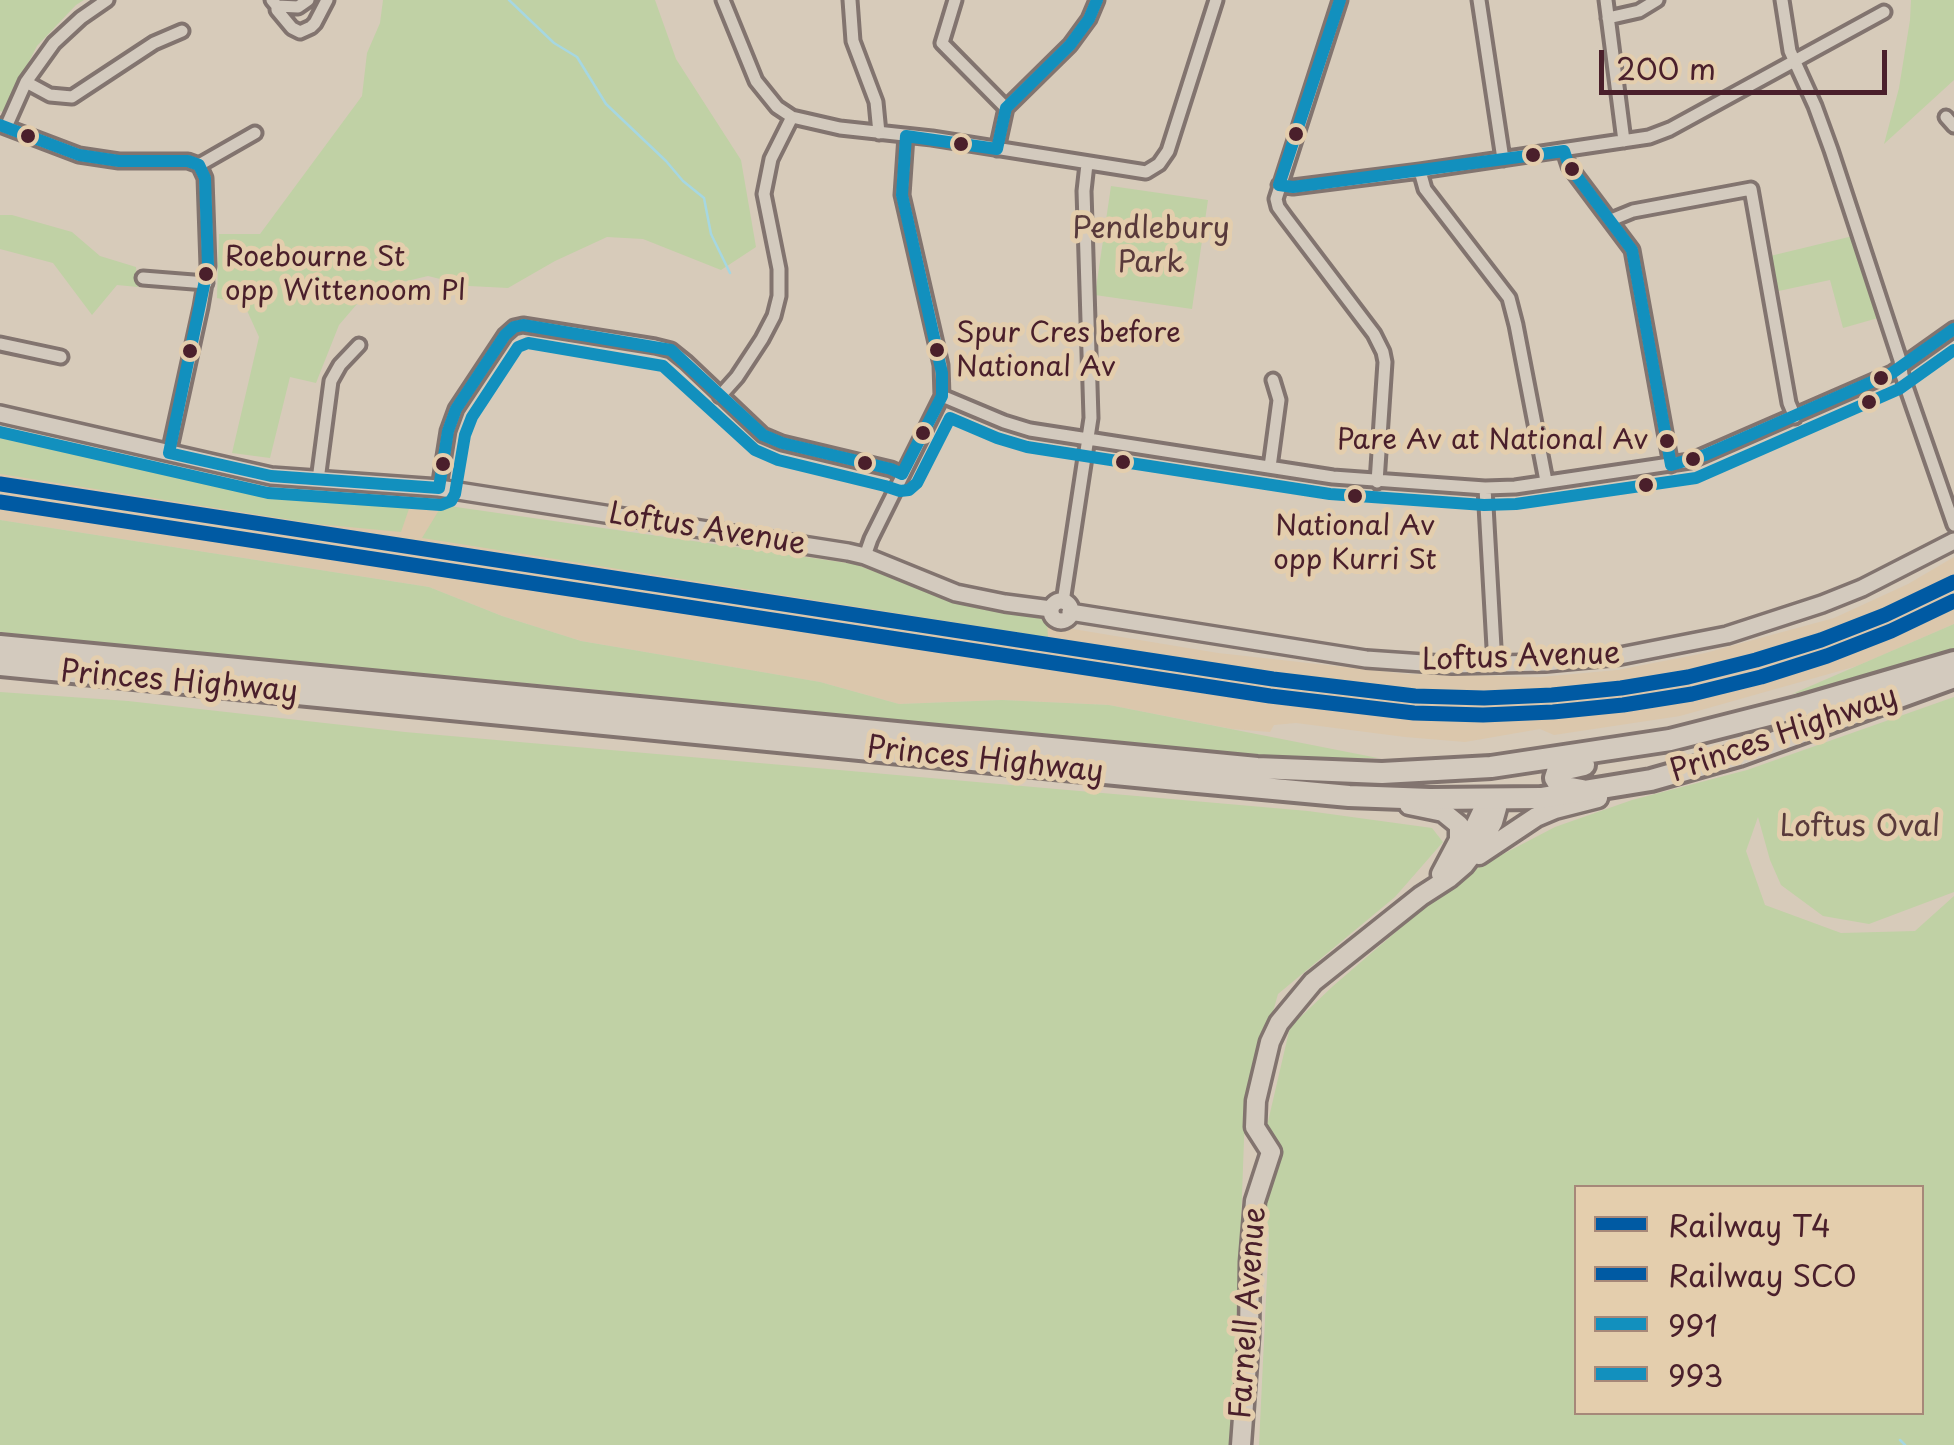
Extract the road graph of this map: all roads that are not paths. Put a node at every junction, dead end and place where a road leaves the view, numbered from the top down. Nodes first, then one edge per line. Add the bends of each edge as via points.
1 (107, 0) edge
2 (308, 0) edge
3 (327, 0) edge
4 (723, 0) edge
5 (850, 0) edge
6 (955, 0) edge
7 (1098, 0) edge
8 (1216, 0) edge
9 (1340, 0) edge
10 (1479, 0) edge
11 (1606, 0) edge
12 (1657, 0) edge
13 (1782, 0) edge
14 (274, 3) edge
15 (1884, 12) dead end
16 (1608, 18) junction
17 (182, 32) dead end
18 (1794, 60) junction
19 (26, 82) junction
20 (1006, 108) junction
21 (792, 117) junction
22 (3, 126) edge
23 (255, 133) dead end
24 (879, 133) junction
25 (906, 136) junction
26 (1624, 141) junction
27 (997, 149) junction
28 (1564, 151) junction
29 (1503, 159) junction
30 (1086, 164) junction
31 (199, 165) junction
32 (1420, 171) junction
33 (1279, 186) junction
34 (1612, 220) junction
35 (143, 278) dead end
36 (206, 283) junction
37 (1954, 329) edge
38 (0, 344) edge
39 (360, 345) dead end
40 (61, 357) dead end
41 (1901, 368) junction
42 (1273, 380) dead end
43 (720, 396) junction
44 (942, 396) junction
45 (0, 414) edge
46 (1795, 417) junction
47 (1088, 439) junction
48 (169, 453) junction
49 (1672, 465) junction
50 (1270, 467) junction
51 (902, 474) junction
52 (318, 480) junction
53 (1546, 481) junction
54 (1377, 482) junction
55 (439, 488) junction
56 (1486, 488) junction
57 (1954, 525) edge
58 (1954, 542) edge
59 (865, 556) junction
60 (1062, 608) junction
61 (0, 646) edge
62 (1954, 662) edge
63 (0, 665) edge
64 (1495, 665) junction
65 (1954, 676) edge
66 (1670, 740) junction
67 (1537, 761) junction
68 (1382, 774) junction
69 (1636, 783) junction
70 (1589, 791) junction
71 (1349, 796) junction
72 (1492, 796) junction
73 (1448, 874) junction
74 (1241, 1445) edge

1 - 19 street via 54,43
2 - 14 street via 292,8
3 - 14 street via 316,23 300,32
4 - 21 street via 756,80
5 - 24 street via 853,41 876,102
6 - 20 street via 942,43
7 - 20 street via 1070,45
8 - 30 street via 1164,159 1140,172
9 - 33 street
10 - 29 street
11 - 16 street
12 - 16 street
13 - 18 street
15 - 18 street
16 - 26 street
17 - 19 street via 154,42 72,98
18 - 26 street via 1658,134
18 - 41 street via 1831,150
19 - 22 street
20 - 27 street
21 - 24 street
21 - 43 street via 771,158 764,194 779,268 774,316
22 - 31 street via 79,155
23 - 31 street
24 - 25 street
25 - 27 street
25 - 44 street via 902,195 942,365
26 - 28 street
27 - 30 street
28 - 29 street
28 - 34 street
29 - 32 street
30 - 47 street
31 - 36 street via 205,178
32 - 33 street
32 - 53 street via 1425,189 1509,298
33 - 54 street via 1278,207 1383,352
34 - 46 street via 1633,210 1751,188
34 - 49 street via 1636,264
35 - 36 street
36 - 48 street
37 - 41 street
38 - 40 street
39 - 52 street via 332,381
41 - 46 street
41 - 57 street
42 - 50 street via 1280,400
43 - 51 street via 773,440
43 - 55 street via 664,348 514,327 450,420
44 - 47 street via 1018,426
44 - 51 street
45 - 48 street, Loftus Avenue
46 - 49 street
47 - 50 street
47 - 60 street
48 - 52 street, Loftus Avenue
49 - 53 street
50 - 54 street
51 - 59 street
52 - 55 street, Loftus Avenue
53 - 56 street
54 - 56 street
55 - 59 street, Loftus Avenue
56 - 64 street
58 - 64 street, Loftus Avenue via 1862,588 1727,635 1620,656
59 - 60 street, Loftus Avenue via 956,593
60 - 64 street, Loftus Avenue via 1332,655
61 - 68 highway, Princes Highway via 1257,768
62 - 66 highway, Princes Highway
63 - 71 highway, Princes Highway
65 - 69 highway, Princes Highway via 1740,754
66 - 67 highway, Princes Highway
66 - 70 highway via 1556,774 1560,786
67 - 68 highway, Princes Highway
67 - 72 highway via 1512,772
68 - 72 highway via 1478,779
69 - 70 highway, Princes Highway
69 - 73 main road via 1536,817
70 - 72 highway, Princes Highway
71 - 72 highway, Princes Highway
71 - 73 main road via 1452,818 1460,838
72 - 73 main road, Farnell Avenue
73 - 74 main road, Farnell Avenue via 1313,982 1270,1042 1256,1101 1255,1127 1270,1152 1255,1200

